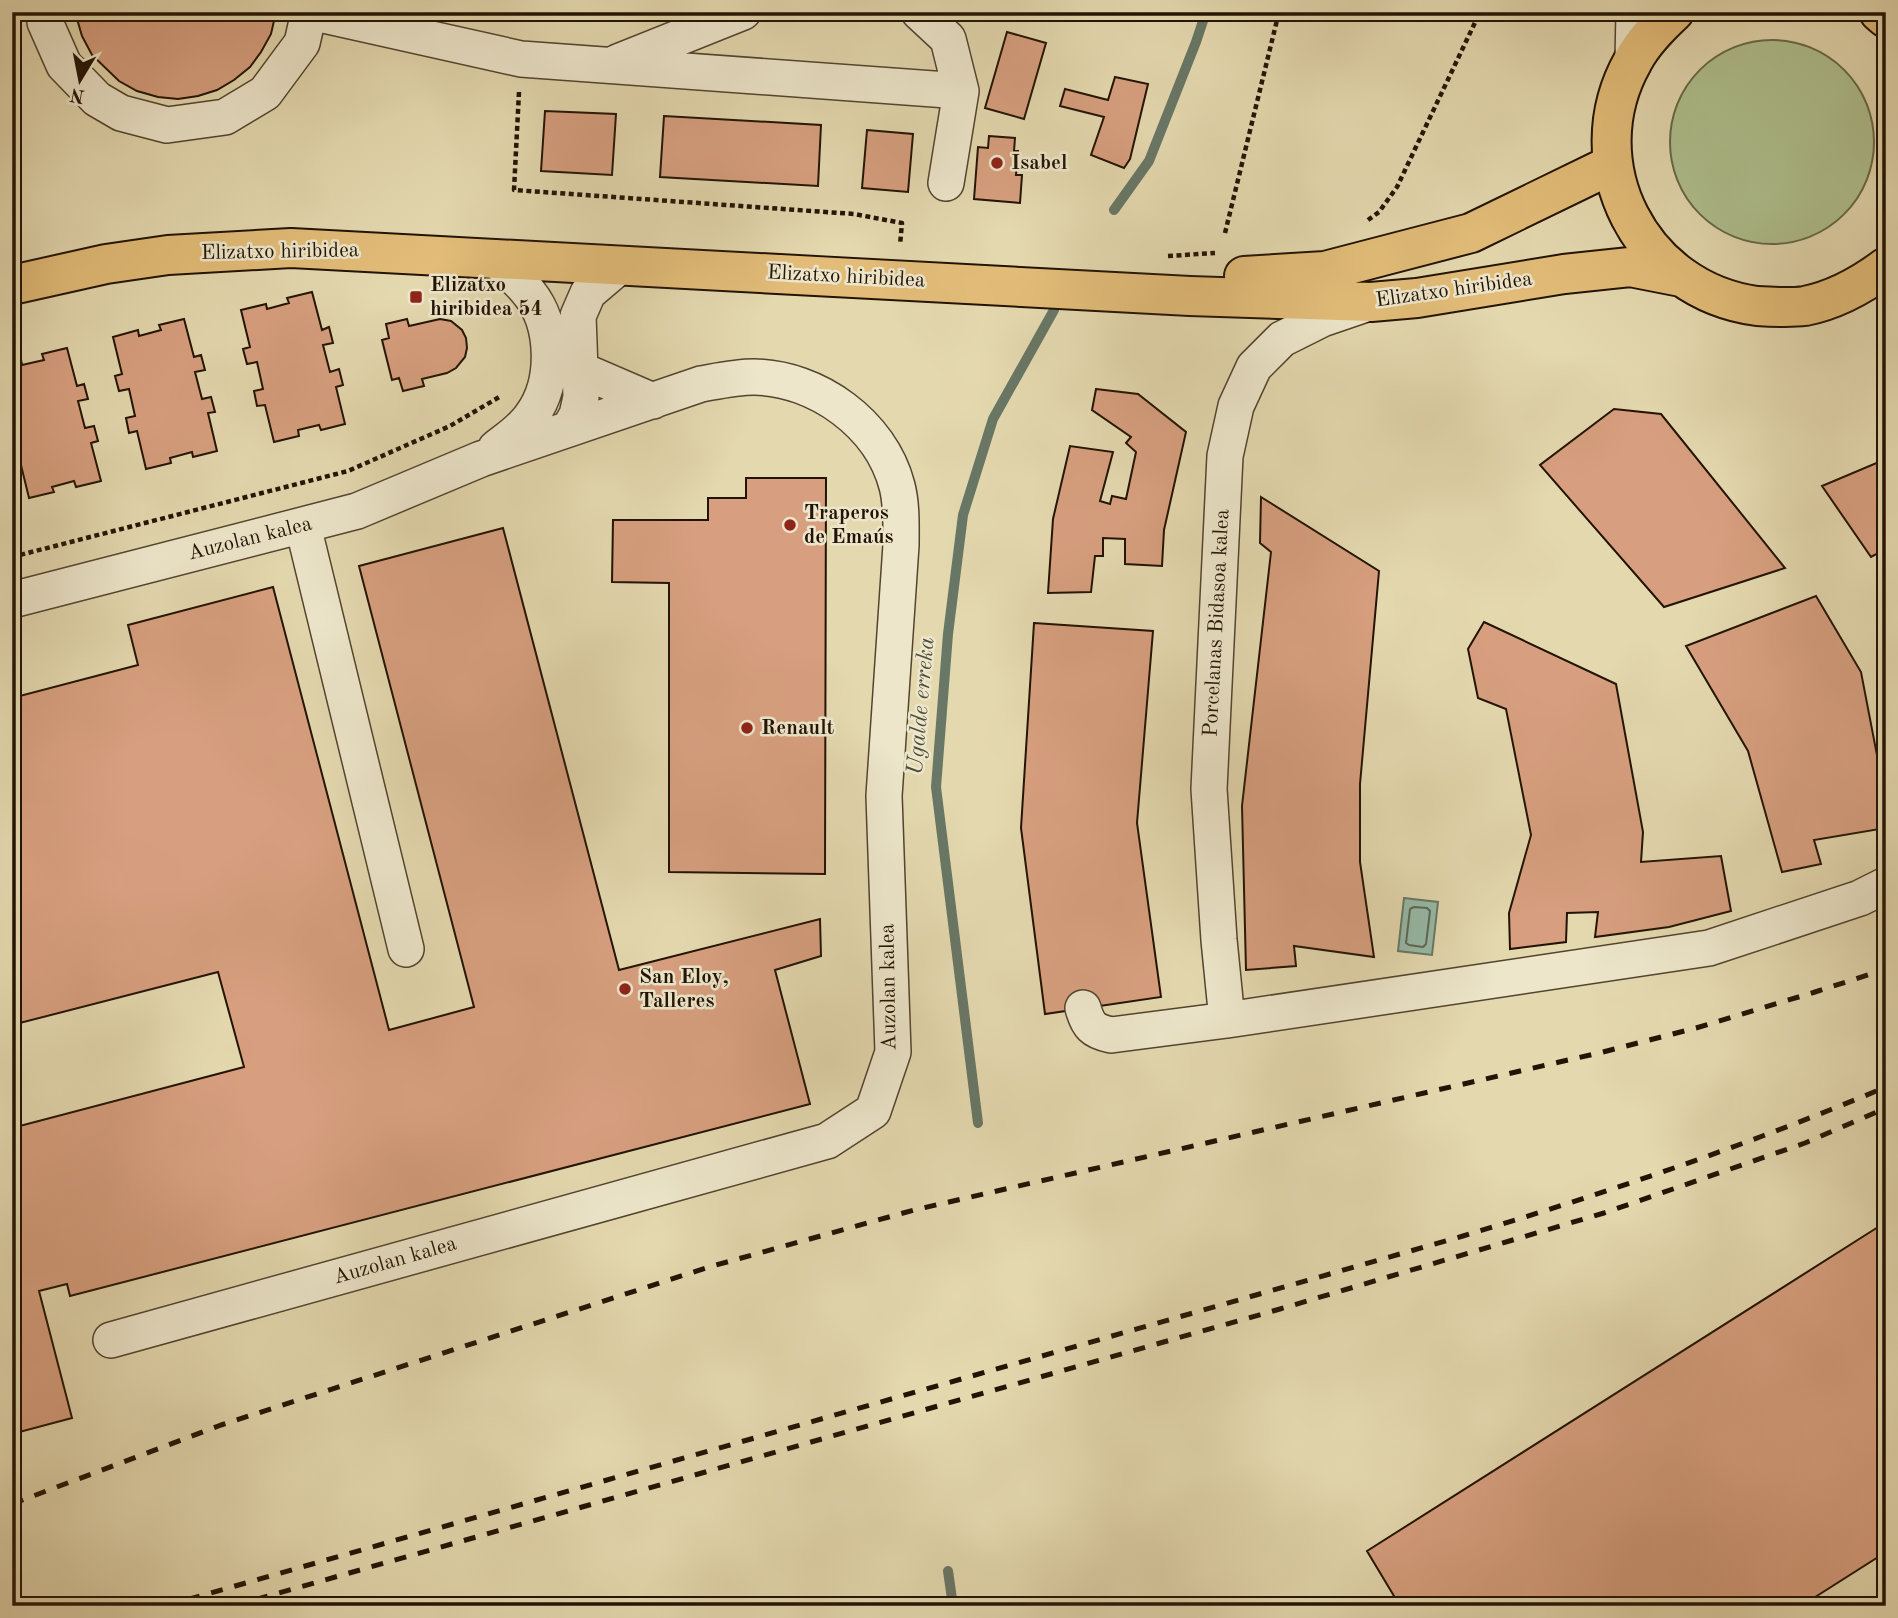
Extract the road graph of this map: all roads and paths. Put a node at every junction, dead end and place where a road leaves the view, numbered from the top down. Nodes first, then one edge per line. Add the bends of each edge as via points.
1 (45, 12) edge
2 (309, 12) edge
3 (743, 12) edge
4 (919, 12) edge
5 (1279, 12) edge
6 (1480, 12) edge
7 (1634, 12) edge
8 (1674, 12) edge
9 (1879, 12) edge
10 (1886, 18) edge
11 (521, 59) junction
12 (1633, 60) junction
13 (611, 64) junction
14 (961, 91) junction
15 (1613, 164) junction
16 (946, 183) dead end
17 (1362, 224) dead end
18 (1225, 233) dead end
19 (1225, 252) dead end
20 (900, 254) junction
21 (1160, 256) dead end
22 (495, 258) junction
23 (621, 265) junction
24 (12, 266) edge
25 (1886, 267) edge
26 (1681, 277) junction
27 (12, 285) edge
28 (1886, 296) edge
29 (1836, 297) junction
30 (1371, 302) junction
31 (558, 375) junction
32 (653, 401) junction
33 (569, 429) junction
34 (481, 459) junction
35 (303, 526) junction
36 (12, 557) edge
37 (12, 600) edge
38 (1886, 885) edge
39 (406, 949) dead end
40 (1083, 1008) dead end
41 (1227, 1020) junction
42 (111, 1340) dead end

1 - 2 street via 64,65 96,99 121,113 167,125 225,117 265,93 302,43
2 - 11 street
3 - 13 street
4 - 14 street via 948,38
5 - 18 path
6 - 17 path via 1397,187 1379,212
7 - 12 street
8 - 12 main road
9 - 10 main road
11 - 13 street
11 - 20 path via 514,190 854,214 902,223
12 - 15 main road via 1614,110
13 - 14 street
14 - 16 street
15 - 20 main road, Elizatxo hiribidea via 1471,233 1325,271 1192,279
15 - 26 main road via 1628,215 1660,260
19 - 21 path
20 - 24 main road, Elizatxo hiribidea via 291,230 166,237
22 - 23 main road, Elizatxo hiribidea
22 - 27 main road, Elizatxo hiribidea via 327,249 230,250 106,264
22 - 31 street, Auzolan kalea via 530,293 540,310
23 - 30 main road, Elizatxo hiribidea
23 - 31 street, Auzolan kalea via 588,293
25 - 29 main road
26 - 29 main road via 1740,303 1805,306
26 - 30 main road, Elizatxo hiribidea via 1630,267
28 - 29 main road
30 - 41 street, Porcelanas Bidasoa kalea via 1282,339 1254,367 1236,406 1225,456 1209,789
31 - 32 street
31 - 33 street, Auzolan kalea via 544,408 548,421
31 - 34 street, Auzolan kalea via 532,416
31 - 36 path via 527,380 450,426 348,471
32 - 33 street, Auzolan kalea
32 - 42 street, Auzolan kalea via 727,379 755,377 808,389 852,416 871,435 898,487 901,545 884,796 894,1052 873,1111 827,1141
33 - 34 street, Auzolan kalea
34 - 35 street, Auzolan kalea via 357,511
35 - 37 street, Auzolan kalea
35 - 39 street
38 - 41 street via 1860,898 1709,948
40 - 41 street via 1097,1032 1111,1035

